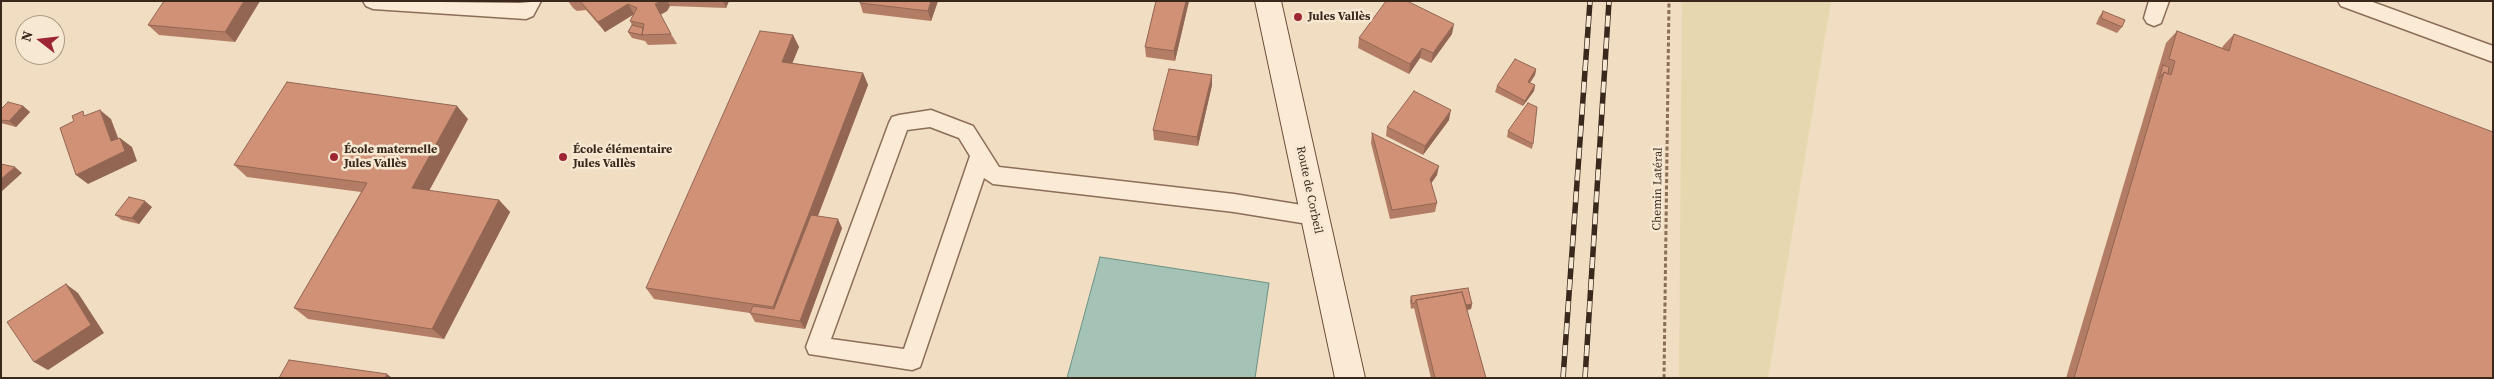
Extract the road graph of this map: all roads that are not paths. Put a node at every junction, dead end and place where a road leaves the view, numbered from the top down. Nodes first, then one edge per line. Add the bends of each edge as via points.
1 (373, 1) edge
2 (531, 1) edge
3 (1268, 1) edge
4 (2348, 1) edge
5 (2493, 54) edge
6 (981, 155) junction
7 (1314, 216) junction
8 (1350, 378) edge

1 - 2 lane via 526,11
3 - 7 main road, Route de Corbeil
4 - 5 lane
6 - 6 lane via 966,132 930,118 899,123 817,347 912,360
6 - 7 lane via 993,175 1234,203
7 - 8 main road, Route de Corbeil

